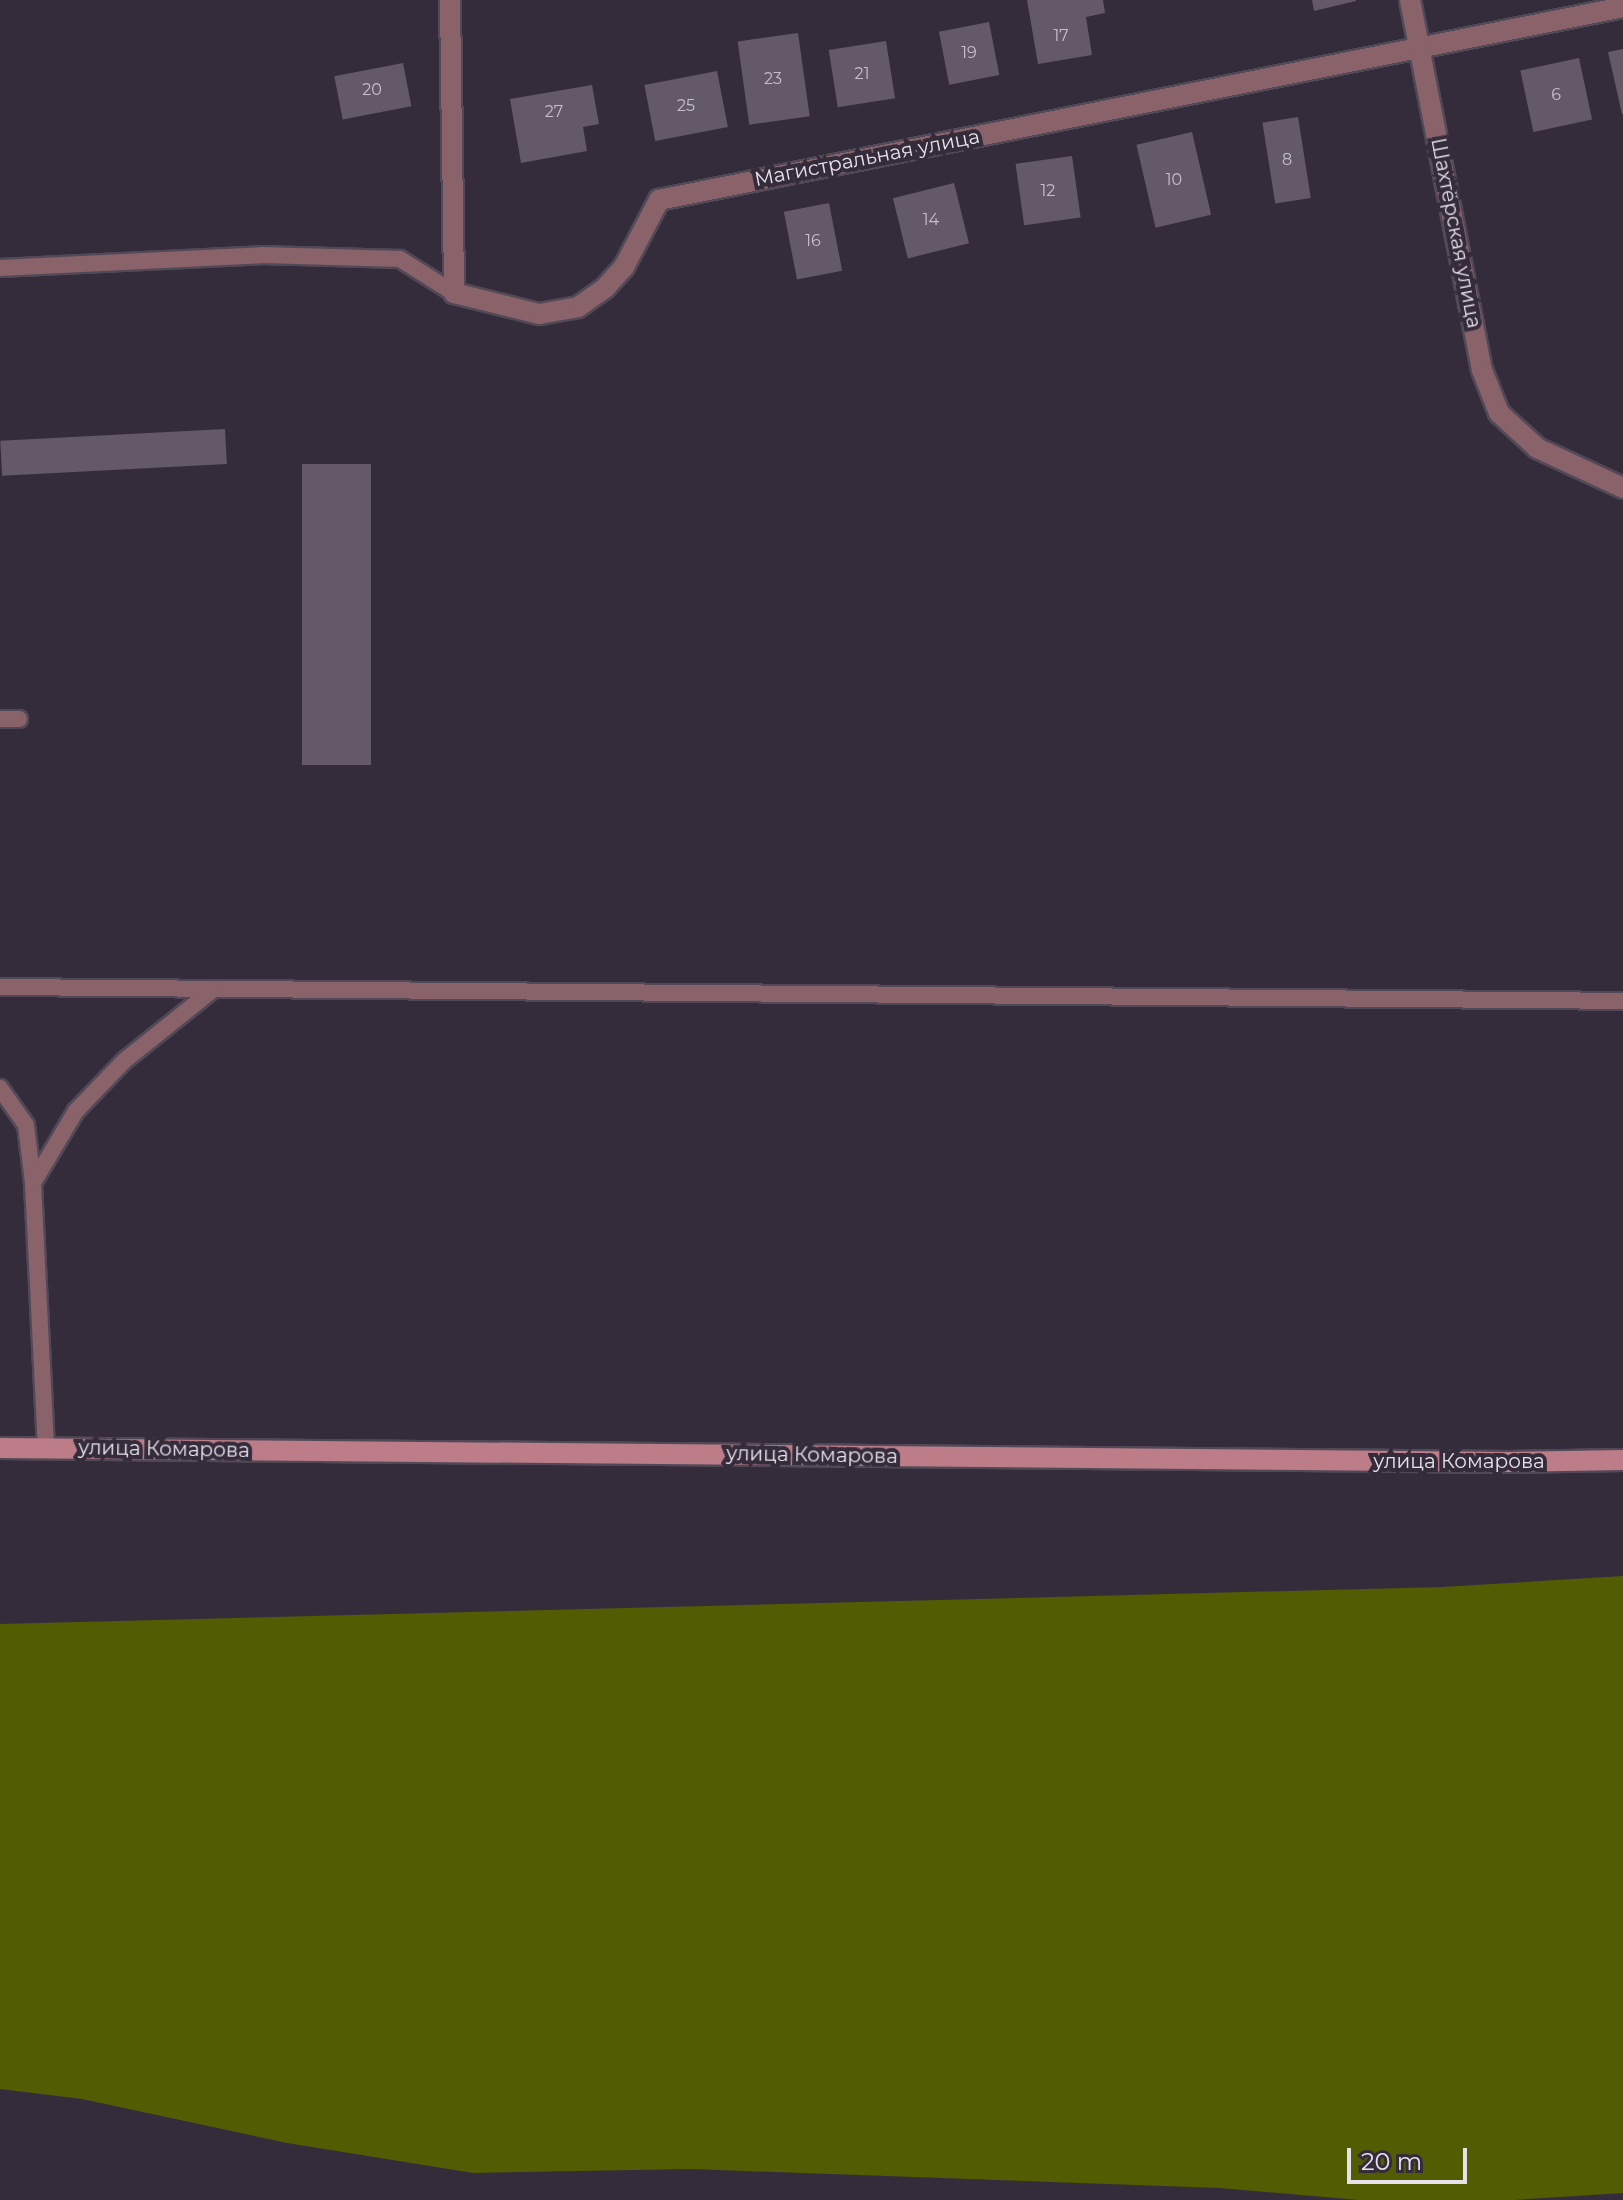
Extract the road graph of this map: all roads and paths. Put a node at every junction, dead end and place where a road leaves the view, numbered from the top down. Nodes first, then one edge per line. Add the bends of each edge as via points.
1 (450, 0) edge
2 (1410, 0) edge
3 (1623, 7) edge
4 (1420, 46) junction
5 (0, 268) edge
6 (454, 293) junction
7 (1623, 488) edge
8 (0, 719) edge
9 (19, 719) dead end
10 (0, 987) edge
11 (214, 989) junction
12 (1623, 1001) edge
13 (0, 1088) edge
14 (33, 1183) junction
15 (46, 1447) junction
16 (0, 1448) edge
17 (1623, 1460) edge

1 - 6 street
2 - 4 street, Шахтёрская улица
3 - 4 street, Магистральная улица
4 - 6 street, Магистральная улица via 659,200 624,267 578,307 539,314
4 - 7 street, Шахтёрская улица via 1482,370 1499,413 1537,448
5 - 6 lane via 262,255 400,259
8 - 9 lane
10 - 11 lane
11 - 12 lane
11 - 14 lane via 124,1061 76,1111
13 - 14 lane via 26,1125
14 - 15 lane
15 - 16 street, улица Комарова
15 - 17 street, улица Комарова

